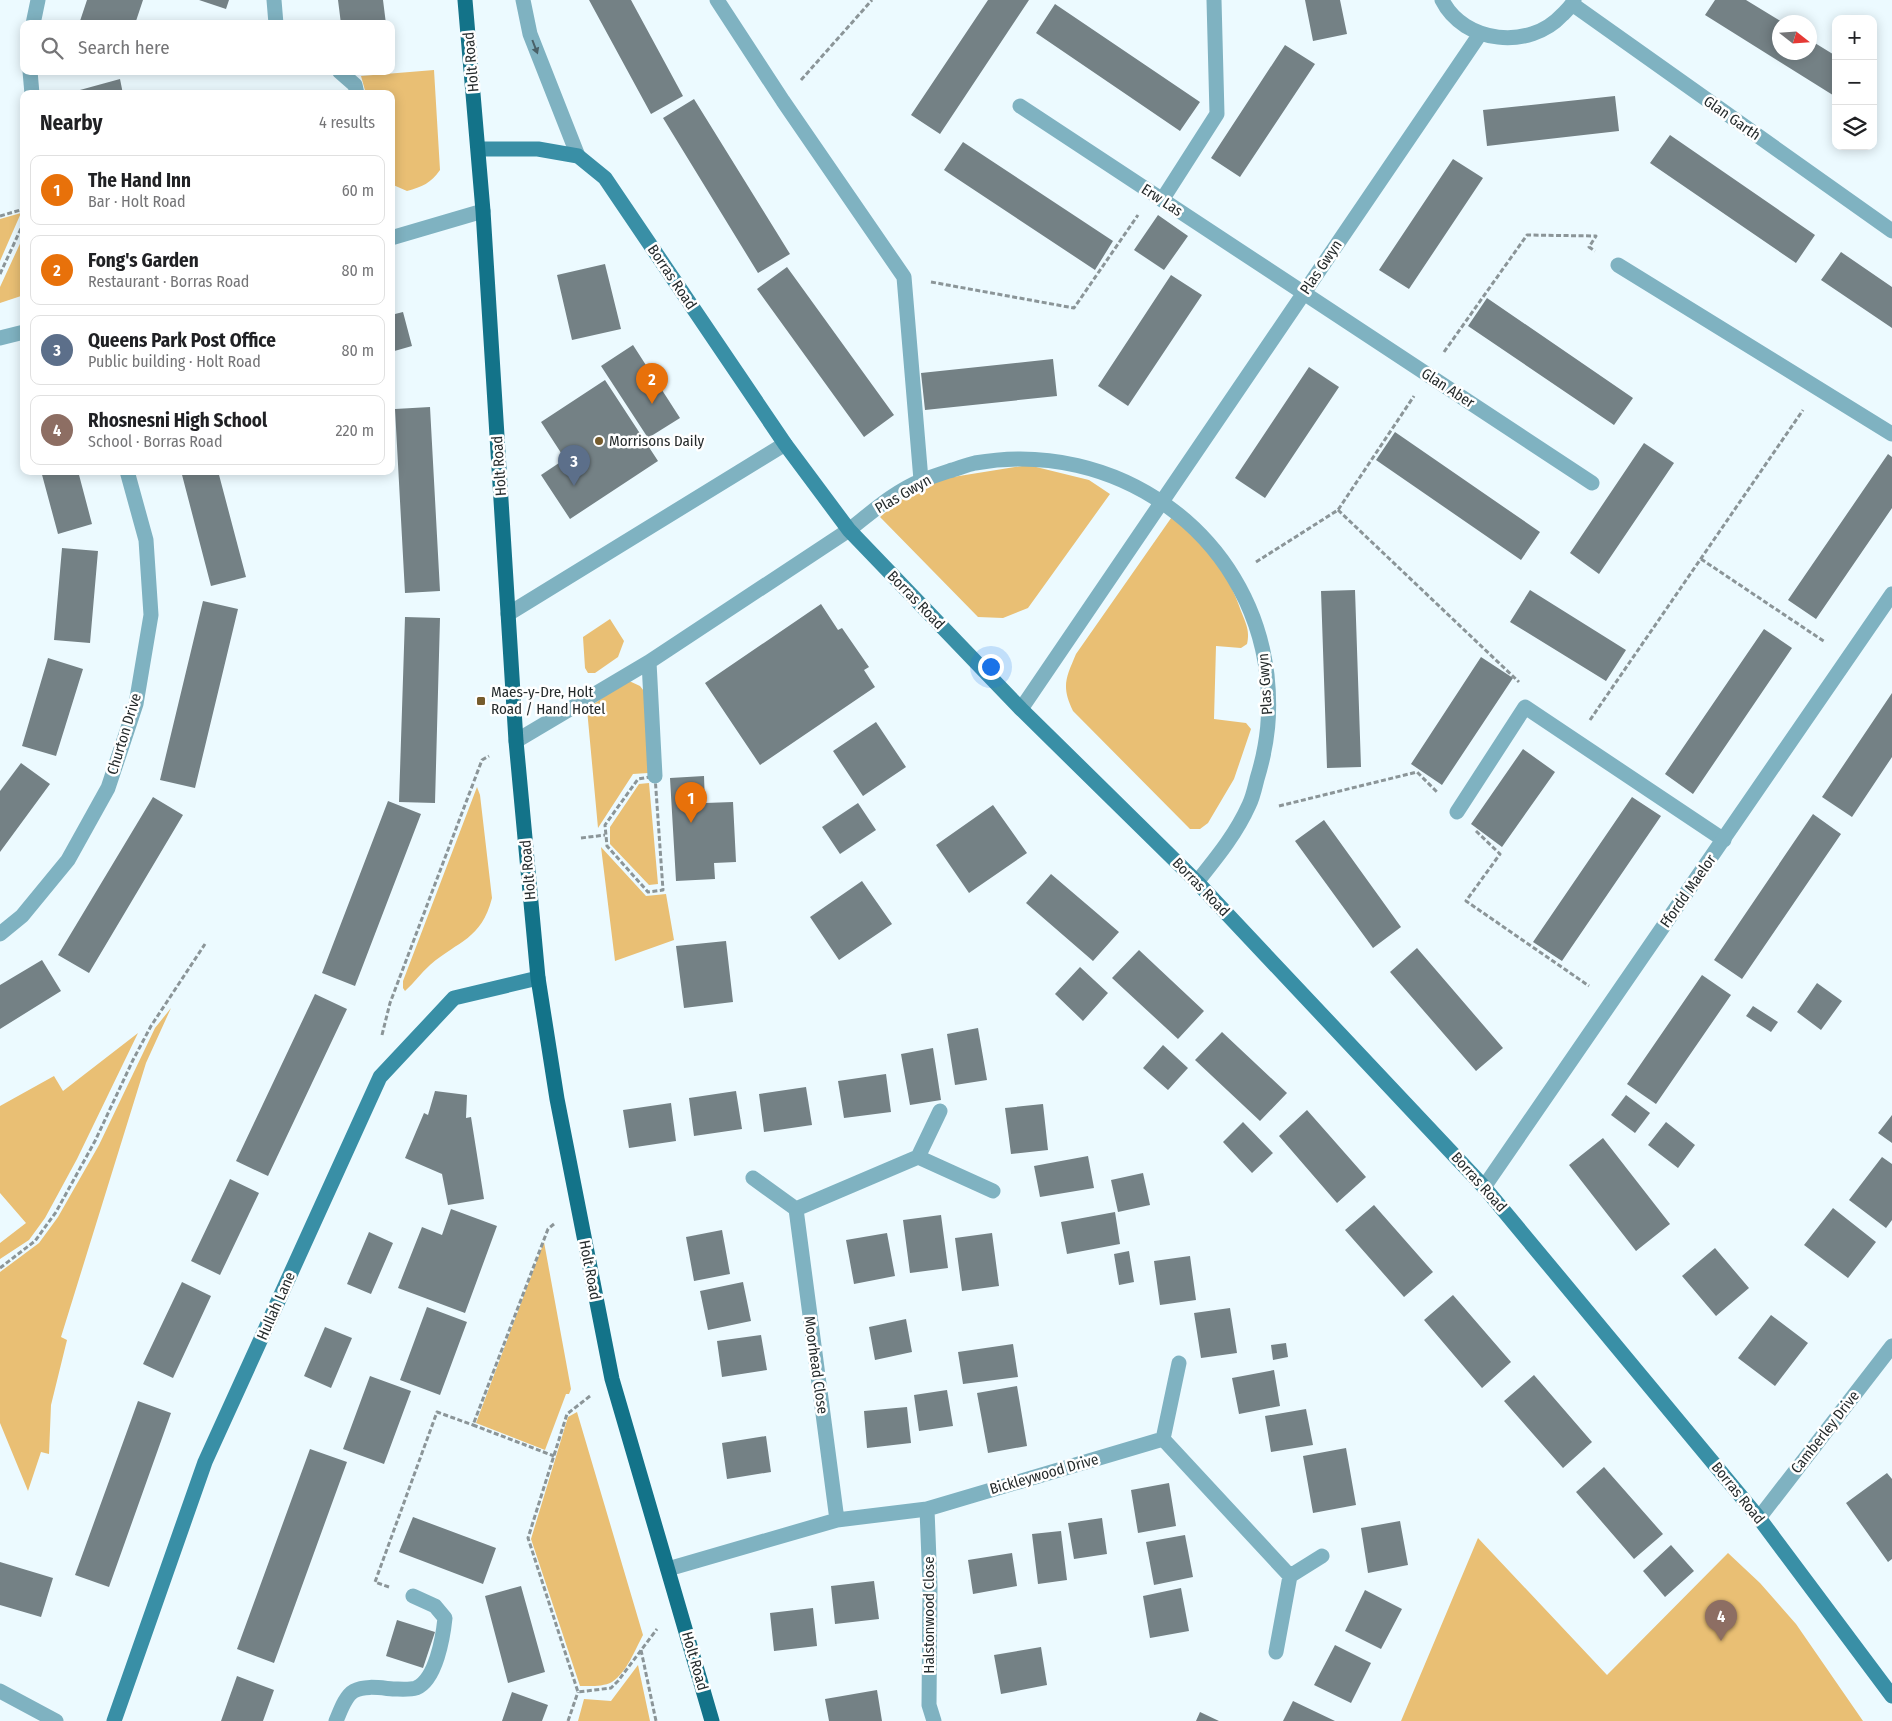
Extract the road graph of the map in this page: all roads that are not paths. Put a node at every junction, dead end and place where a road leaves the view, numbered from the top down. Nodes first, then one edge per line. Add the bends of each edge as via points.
1 (38, 0) edge
2 (274, 0) edge
3 (465, 0) edge
4 (523, 0) edge
5 (717, 0) edge
6 (1214, 0) edge
7 (1442, 0) edge
8 (1573, 2) edge
9 (34, 20) edge
10 (276, 20) edge
11 (1480, 34) junction
12 (30, 75) edge
13 (344, 75) edge
14 (32, 90) edge
15 (357, 90) edge
16 (1020, 106) dead end
17 (478, 149) junction
18 (578, 156) junction
19 (1157, 197) junction
20 (483, 211) junction
21 (1892, 231) edge
22 (395, 237) edge
23 (1618, 265) road end
24 (1303, 293) junction
25 (20, 333) edge
26 (0, 338) edge
27 (1892, 434) edge
28 (785, 444) junction
29 (128, 475) edge
30 (921, 480) junction
31 (1592, 483) dead end
32 (1162, 501) junction
33 (849, 530) junction
34 (1892, 594) edge
35 (508, 614) junction
36 (648, 662) junction
37 (1021, 708) junction
38 (516, 741) junction
39 (655, 776) road end
40 (1457, 812) road end
41 (1724, 840) junction
42 (1197, 882) junction
43 (0, 934) edge
44 (538, 978) junction
45 (940, 1111) dead end
46 (918, 1157) junction
47 (753, 1178) dead end
48 (1484, 1187) junction
49 (993, 1190) dead end
50 (796, 1209) junction
51 (1892, 1346) edge
52 (1179, 1363) dead end
53 (1163, 1439) junction
54 (927, 1509) junction
55 (1759, 1518) junction
56 (837, 1520) junction
57 (1322, 1556) dead end
58 (668, 1569) junction
59 (1290, 1576) junction
60 (413, 1596) road end
61 (1276, 1652) dead end
62 (0, 1690) edge
63 (1892, 1696) edge
64 (56, 1721) edge
65 (114, 1721) edge
66 (336, 1721) edge
67 (712, 1721) edge
68 (934, 1721) edge

1 - 9 street
2 - 10 street
3 - 17 main road, Holt Road
4 -> 18 street via 530,34
5 - 30 street via 904,277
6 - 19 street via 1217,114
7 - 11 street via 1460,22
8 - 11 street via 1555,23 1532,36 1506,39
8 - 21 street, Glan Garth
11 - 24 street, Plas Gwyn
12 - 14 street
13 - 15 street
16 - 19 street, Erw Las
17 - 18 street, Borras Road via 538,149
17 - 20 main road, Holt Road
18 - 28 street, Borras Road via 605,178
19 - 24 street, Erw Las
20 - 22 street
20 - 35 main road, Holt Road
23 - 27 street
24 - 31 street, Glan Aber
24 - 32 street, Plas Gwyn
25 - 26 street
28 - 33 street, Borras Road
28 - 35 street
29 - 43 street, Churton Drive via 146,540 151,615 136,704 108,788 68,860 22,916
30 - 32 street, Plas Gwyn via 974,463 1029,459 1093,469 1132,484
30 - 33 street, Plas Gwyn via 883,502
32 - 37 street, Plas Gwyn
32 - 42 street, Plas Gwyn via 1185,519 1219,556 1248,605 1264,649 1270,702 1266,751 1250,804 1227,845
33 - 36 street, Plas Gwyn
33 - 37 street, Borras Road
34 - 41 street, Ffordd Maelor
35 - 38 main road, Holt Road
36 - 38 street, Plas Gwyn
36 - 39 street
37 - 42 street, Borras Road
38 - 44 main road, Holt Road
40 - 41 street via 1525,707
41 - 48 street, Ffordd Maelor
42 - 48 street, Borras Road
44 - 58 main road, Holt Road via 612,1379
44 - 65 street, Hullah Lane via 454,998 380,1077 205,1462
45 - 46 street
46 - 49 street
46 - 50 street
47 - 50 street
48 - 55 street, Borras Road
50 - 56 street, Moorhead Close
51 - 55 street, Camberley Drive
52 - 53 street
53 - 54 street, Bickleywood Drive
53 - 59 street
54 - 56 street, Bickleywood Drive
54 - 68 street, Halstonwood Close via 929,1705
55 - 63 street, Borras Road
56 - 58 street, Bickleywood Drive
57 - 59 street
58 - 67 main road, Holt Road
59 - 61 street
60 - 66 street via 435,1606 445,1618 443,1637 431,1675 416,1688 373,1687 353,1692 341,1707
62 - 64 street

